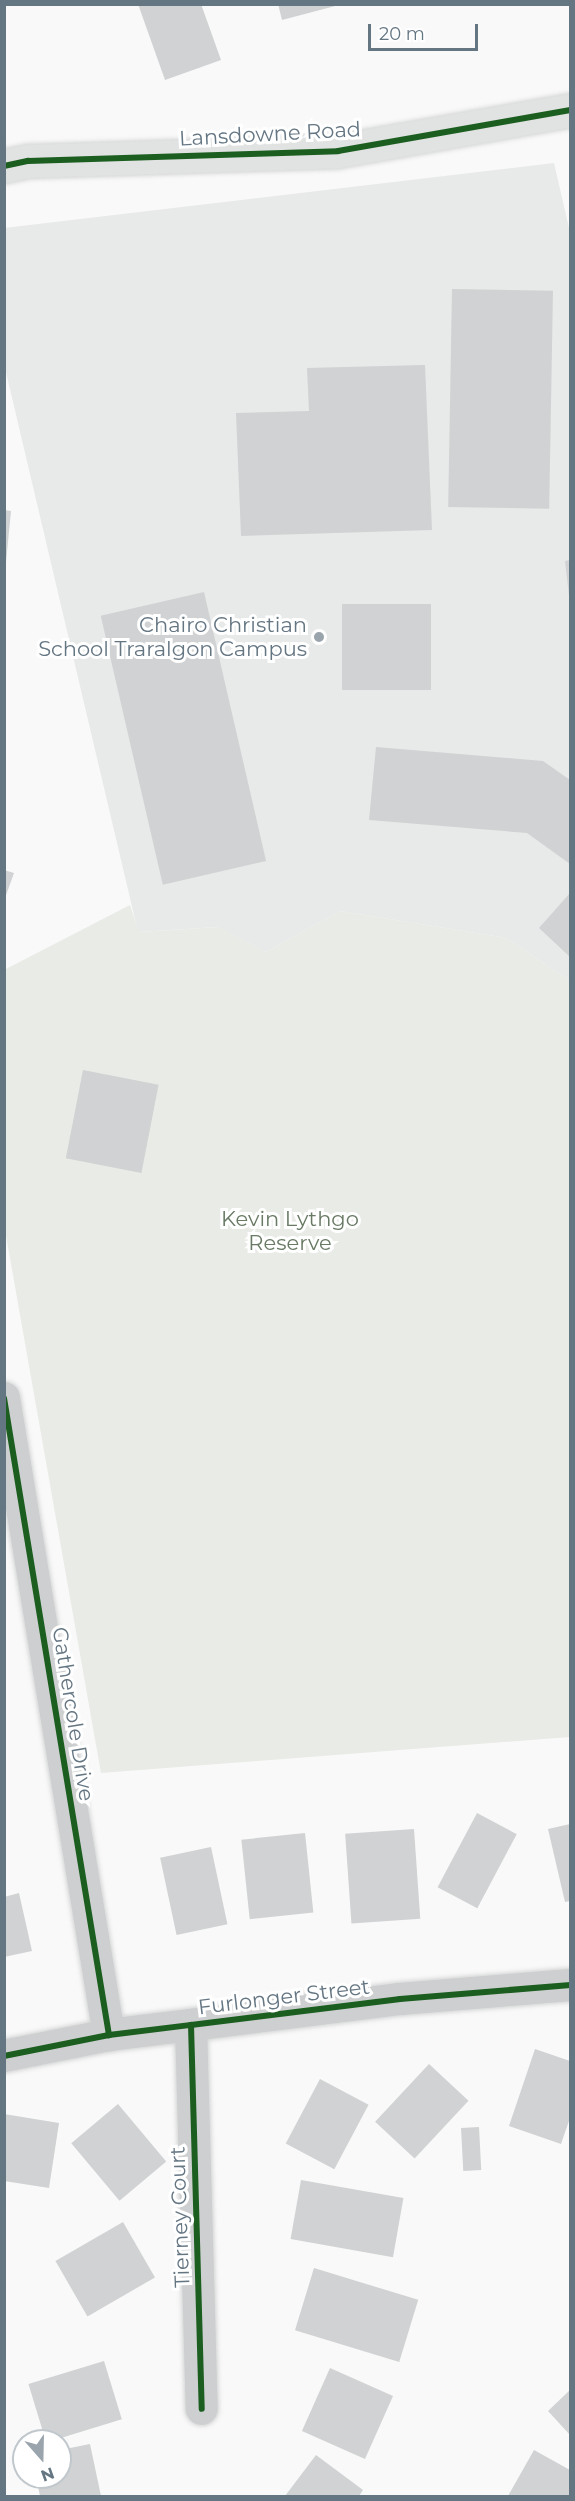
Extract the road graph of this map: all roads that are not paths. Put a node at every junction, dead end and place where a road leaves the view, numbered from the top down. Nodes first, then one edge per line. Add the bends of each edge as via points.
1 (570, 110) edge
2 (4, 166) edge
3 (4, 1398) edge
4 (15, 1526) edge
5 (570, 1985) edge
6 (191, 2025) junction
7 (109, 2035) junction
8 (4, 2056) edge
9 (202, 2409) dead end

1 - 2 street, Lansdowne Road via 338,151 28,161
3 - 4 street, Gathercole Drive
4 - 7 street, Gathercole Drive
5 - 6 street, Furlonger Street via 400,1999
6 - 7 street, Furlonger Street
6 - 9 street, Tierney Court
7 - 8 street, Furlonger Street

